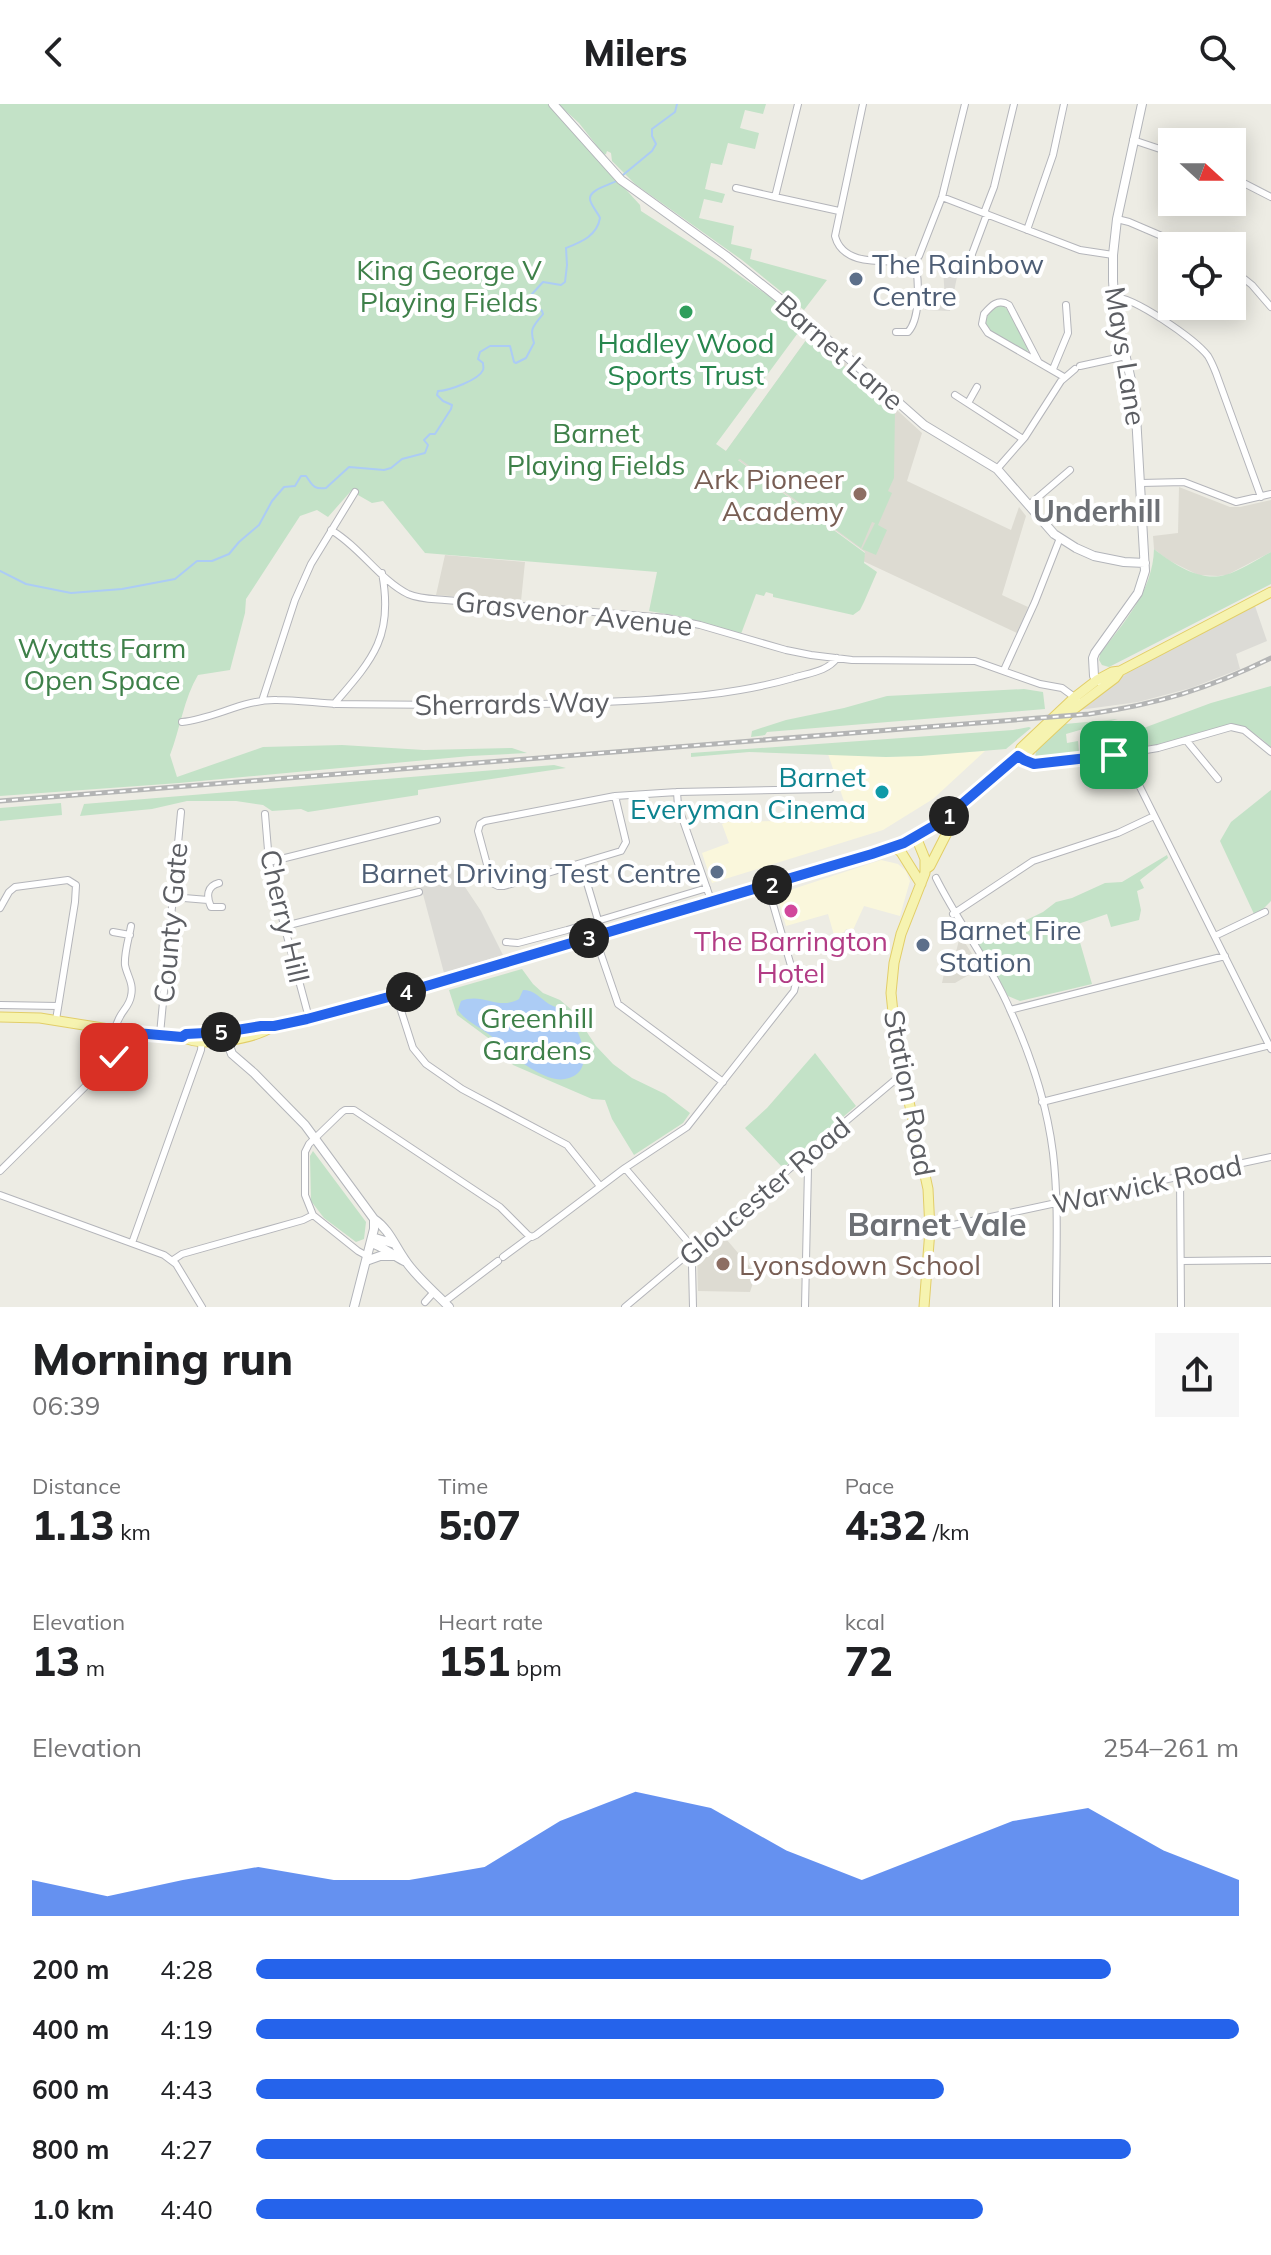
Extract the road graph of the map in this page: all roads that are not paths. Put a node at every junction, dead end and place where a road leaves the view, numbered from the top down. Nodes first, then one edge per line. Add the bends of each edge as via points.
1 (553, 104) edge
2 (798, 104) edge
3 (863, 104) edge
4 (965, 104) edge
5 (1014, 104) edge
6 (1064, 104) edge
7 (1142, 104) edge
8 (1133, 140) junction
9 (1158, 148) edge
10 (1246, 184) edge
11 (736, 188) dead end
12 (775, 197) junction
13 (942, 197) junction
14 (1271, 197) edge
15 (839, 211) junction
16 (985, 213) junction
17 (1117, 219) junction
18 (1027, 230) junction
19 (1158, 234) edge
20 (1113, 255) junction
21 (919, 256) dead end
22 (971, 271) dead end
23 (1246, 281) edge
24 (1113, 297) junction
25 (1066, 305) dead end
26 (1271, 307) edge
27 (896, 332) dead end
28 (1126, 356) junction
29 (1038, 361) junction
30 (1053, 369) junction
31 (1064, 377) junction
32 (977, 387) dead end
33 (955, 395) dead end
34 (968, 403) junction
35 (1023, 439) junction
36 (997, 469) junction
37 (1070, 470) dead end
38 (1141, 483) junction
39 (355, 492) dead end
40 (1271, 494) edge
41 (1261, 497) junction
42 (1029, 505) junction
43 (331, 530) junction
44 (1060, 538) junction
45 (1145, 563) junction
46 (382, 573) junction
47 (1271, 592) edge
48 (837, 658) junction
49 (1004, 670) junction
50 (1102, 681) junction
51 (1080, 698) junction
52 (262, 701) junction
53 (334, 704) junction
54 (182, 722) dead end
55 (1186, 740) junction
56 (1271, 752) edge
57 (1018, 756) junction
58 (1133, 778) dead end
59 (1218, 779) dead end
60 (830, 789) dead end
61 (677, 792) junction
62 (615, 796) junction
63 (956, 811) junction
64 (181, 812) dead end
65 (265, 814) dead end
66 (1154, 816) junction
67 (437, 820) dead end
68 (916, 837) junction
69 (894, 847) junction
70 (269, 862) junction
71 (581, 863) junction
72 (926, 869) junction
73 (936, 878) dead end
74 (219, 883) dead end
75 (921, 884) junction
76 (768, 887) junction
77 (707, 888) junction
78 (419, 892) dead end
79 (172, 897) junction
80 (208, 900) junction
81 (712, 903) junction
82 (222, 907) dead end
83 (643, 907) junction
84 (0, 908) edge
85 (1265, 912) dead end
86 (953, 914) junction
87 (598, 920) junction
88 (648, 921) junction
89 (131, 926) dead end
90 (285, 926) junction
91 (567, 930) junction
92 (113, 932) dead end
93 (130, 935) junction
94 (1215, 936) junction
95 (595, 937) junction
96 (506, 942) dead end
97 (570, 943) junction
98 (1225, 956) junction
99 (396, 995) junction
100 (0, 1005) edge
101 (58, 1006) junction
102 (1010, 1010) junction
103 (0, 1017) edge
104 (309, 1018) junction
105 (56, 1020) junction
106 (120, 1031) junction
107 (160, 1034) junction
108 (231, 1035) junction
109 (202, 1037) junction
110 (1270, 1046) edge
111 (904, 1076) junction
112 (723, 1082) junction
113 (1042, 1102) junction
114 (316, 1138) junction
115 (803, 1157) junction
116 (1271, 1157) edge
117 (625, 1168) junction
118 (0, 1171) edge
119 (1180, 1176) junction
120 (600, 1186) junction
121 (0, 1195) edge
122 (1056, 1203) junction
123 (313, 1215) junction
124 (374, 1219) junction
125 (930, 1230) junction
126 (528, 1235) junction
127 (372, 1240) junction
128 (132, 1243) junction
129 (395, 1244) junction
130 (694, 1249) junction
131 (687, 1255) junction
132 (393, 1256) junction
133 (367, 1258) junction
134 (173, 1260) junction
135 (1271, 1260) edge
136 (405, 1261) junction
137 (1181, 1261) junction
138 (434, 1292) junction
139 (425, 1302) dead end
140 (447, 1304) edge
141 (202, 1307) edge
142 (354, 1307) edge
143 (625, 1307) edge
144 (693, 1307) edge
145 (805, 1307) edge
146 (924, 1307) edge
147 (1056, 1307) edge
148 (1181, 1307) edge

1 - 36 street, Barnet Lane via 619,178 795,311 924,425
2 - 12 street
3 - 15 street
4 - 13 street
5 - 16 street
6 - 18 street
7 - 8 street, Mays Lane
8 - 9 street
8 - 17 street, Mays Lane
10 - 14 street
11 - 12 street
12 - 15 street
13 - 16 street
13 - 21 street
15 - 27 street via 835,236 846,254 915,265 918,300 913,324 910,331
16 - 18 street
16 - 22 street
17 - 19 street
17 - 20 street, Mays Lane
18 - 20 street via 1080,250
20 - 24 street, Mays Lane
23 - 26 street
24 - 28 street, Mays Lane
24 - 41 street via 1129,299 1178,330 1208,357
25 - 30 street via 1068,333
28 - 31 street via 1078,367
28 - 38 street, Mays Lane via 1135,398
29 - 29 street via 985,330 984,314 998,302 1009,305
29 - 30 street
30 - 31 street
31 - 35 street
32 - 34 street
33 - 34 street
34 - 35 street
35 - 36 street
36 - 42 street, Barnet Lane
37 - 42 street
38 - 41 street via 1184,482 1236,502
38 - 45 street, Mays Lane
39 - 43 street
40 - 41 street
42 - 44 street, Barnet Lane
43 - 46 street, Grasvenor Avenue
43 - 52 street via 295,600
44 - 45 street, Barnet Lane via 1094,556
44 - 49 street
45 - 50 street via 1138,593 1093,658 1094,676
46 - 48 street, Grasvenor Avenue via 411,596 667,618
46 - 53 street via 386,609 378,643 358,678
47 - 50 main road
48 - 49 street, Grasvenor Avenue via 960,660
48 - 53 street, Sherrards Way via 827,668 785,680 707,695 537,704
49 - 51 street, Grasvenor Avenue
50 - 51 main road
51 - 57 main road
51 - 57 main road via 1026,754
52 - 53 street, Sherrards Way
52 - 54 street, Sherrards Way
55 - 56 street via 1231,727 1244,730
55 - 57 street via 1037,764
55 - 59 street
57 - 63 main road
58 - 66 street
60 - 61 street
61 - 62 street
61 - 77 street
62 - 71 street via 625,846
62 - 71 street via 480,824 495,886
63 - 68 main road
63 - 72 main road, Station Road
64 - 79 street, County Gate
65 - 70 street, Cherry Hill
66 - 86 street via 1033,861
66 - 94 street
67 - 70 street
68 - 69 main road
68 - 72 main road
69 - 75 main road
69 - 76 main road
70 - 90 street, Cherry Hill
71 - 87 street
72 - 75 main road, Station Road
73 - 86 street
74 - 80 street via 209,889
75 - 111 main road, Station Road via 901,934 891,993
76 - 81 main road
76 - 112 street via 796,987
77 - 81 street
77 - 83 street
78 - 90 street
79 - 80 street
79 - 107 street, County Gate
80 - 82 street via 211,907
81 - 88 main road
83 - 87 street
83 - 88 street
84 - 101 street via 15,887 68,880 76,885
85 - 94 street
86 - 102 street
87 - 91 street
88 - 95 main road
89 - 93 street
90 - 104 street, Cherry Hill
91 - 96 street
91 - 97 street
92 - 93 street
93 - 106 street via 125,961 133,984 129,1004 118,1016
94 - 98 street
95 - 97 main road
95 - 112 street via 618,1004
97 - 99 main road
98 - 102 street
98 - 110 street
99 - 104 main road
99 - 120 street via 413,1048 426,1064 567,1145
100 - 101 street
101 - 105 street
102 - 113 street
103 - 105 main road
104 - 108 main road
105 - 106 main road
106 - 107 main road
106 - 118 street via 122,1045 112,1060
107 - 109 main road via 186,1040
108 - 109 main road
108 - 114 street via 239,1059
109 - 128 street
110 - 113 street
111 - 115 street, Gloucester Road
111 - 125 main road, Station Road via 928,1189
112 - 117 street via 687,1127
113 - 122 street
114 - 123 street via 305,1152 305,1195
114 - 124 street
114 - 126 street via 345,1110 354,1110 500,1207
115 - 130 street, Gloucester Road
115 - 145 street via 808,1168
116 - 119 street, Warwick Road
117 - 120 street
117 - 130 street
119 - 122 street, Warwick Road
119 - 137 street
120 - 126 street via 536,1235
121 - 128 street
122 - 125 street, Warwick Road
122 - 147 street
123 - 133 street
123 - 134 street
124 - 127 street
124 - 129 street
125 - 146 main road, Station Road
126 - 140 street
127 - 129 street
127 - 132 street
127 - 133 street
128 - 134 street
129 - 136 street
130 - 131 street, Gloucester Road
131 - 143 street, Gloucester Road
131 - 144 street
132 - 133 street
132 - 136 street
133 - 142 street
134 - 141 street
135 - 137 street
136 - 138 street
137 - 148 street
138 - 139 street
138 - 140 street

